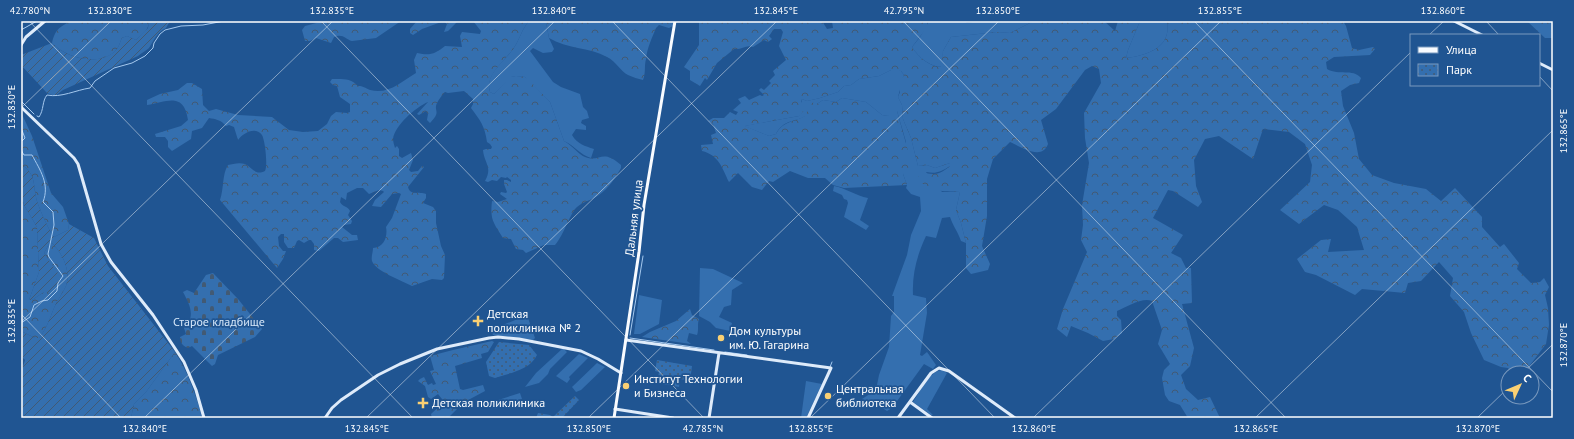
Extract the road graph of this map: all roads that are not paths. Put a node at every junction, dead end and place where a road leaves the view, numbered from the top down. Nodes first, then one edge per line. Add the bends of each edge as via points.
1 (45, 21) edge
2 (675, 21) edge
3 (1454, 21) edge
4 (1480, 34) edge
5 (21, 44) edge
6 (1540, 64) edge
7 (1553, 70) edge
8 (21, 107) edge
9 (626, 340) junction
10 (719, 353) junction
11 (621, 373) junction
12 (911, 403) junction
13 (615, 409) junction
14 (204, 418) edge
15 (326, 418) edge
16 (614, 418) edge
17 (673, 418) edge
18 (709, 418) edge
19 (808, 418) edge
20 (898, 418) edge
21 (932, 418) edge
22 (1015, 418) edge

1 - 5 street
2 - 9 main road, Дальняя улица via 644,205
3 - 4 street
6 - 7 street
8 - 14 street via 78,164 101,244 111,262 153,315 184,362
9 - 10 street
9 - 11 main road, Дальняя улица
10 - 18 street
10 - 19 street via 831,368
11 - 13 main road, Дальняя улица
11 - 15 street via 598,358 581,351 519,339 489,338 431,351 400,364 378,375 341,400
12 - 20 street
12 - 21 street
12 - 22 street via 933,370 942,368
13 - 16 main road, Дальняя улица
13 - 17 street

